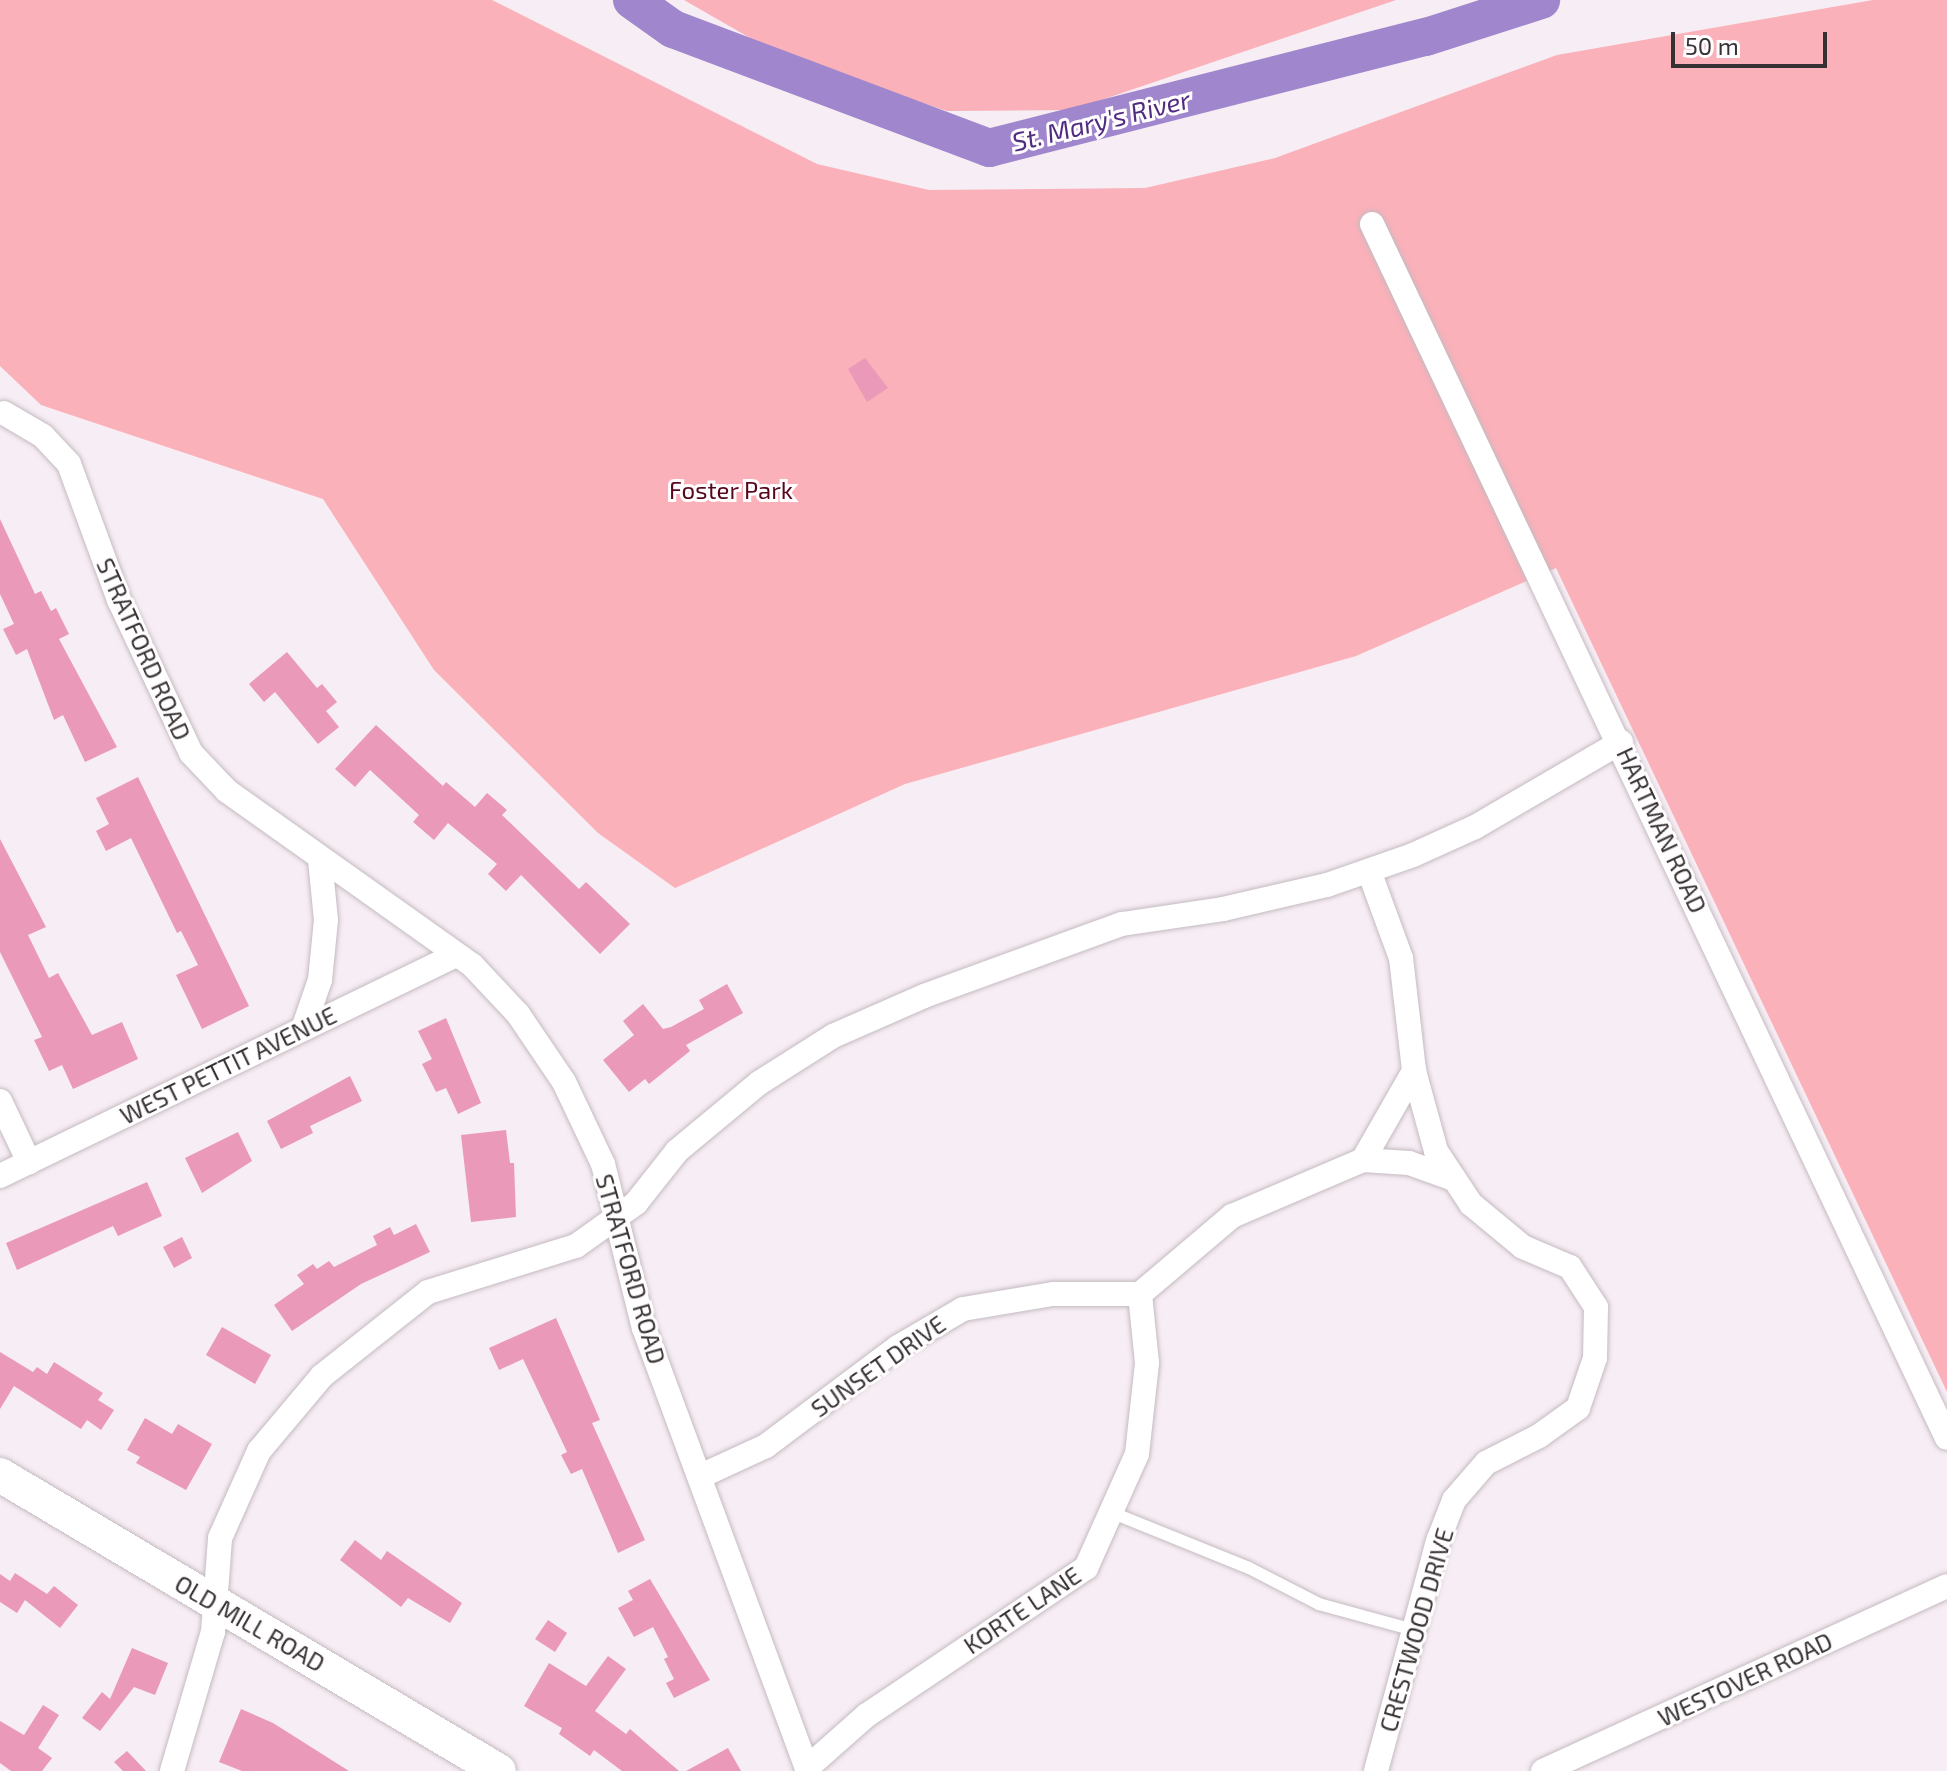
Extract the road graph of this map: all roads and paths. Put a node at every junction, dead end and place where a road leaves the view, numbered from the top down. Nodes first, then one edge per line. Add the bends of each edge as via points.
1 (1372, 224) dead end
2 (1, 412) edge
3 (1621, 742) junction
4 (320, 860) junction
5 (1369, 871) junction
6 (456, 955) junction
7 (303, 1029) junction
8 (1414, 1071) junction
9 (0, 1101) edge
10 (1363, 1160) junction
11 (29, 1162) junction
12 (0, 1176) edge
13 (1454, 1179) junction
14 (619, 1217) junction
15 (1140, 1294) junction
16 (1947, 1438) edge
17 (0, 1475) edge
18 (703, 1475) junction
19 (1113, 1513) junction
20 (1947, 1586) edge
21 (214, 1601) junction
22 (1414, 1630) junction
23 (807, 1769) edge
24 (172, 1771) edge
25 (499, 1771) edge
26 (1376, 1771) edge
27 (1543, 1771) edge

1 - 3 street, HARTMAN ROAD
2 - 4 street, STRATFORD ROAD via 43,436 69,464 119,600 191,753 227,791
3 - 5 street via 1475,827
3 - 16 street, HARTMAN ROAD
4 - 6 street, STRATFORD ROAD
4 - 7 street via 326,920 320,980
5 - 8 street, CRESTWOOD DRIVE via 1401,958
5 - 14 street via 1223,909 1122,924 938,991 833,1036 759,1083 677,1151
6 - 7 street, WEST PETTIT AVENUE
6 - 14 street, STRATFORD ROAD via 518,1014 564,1082 603,1164
7 - 11 street, WEST PETTIT AVENUE
8 - 10 street
8 - 13 street, CRESTWOOD DRIVE via 1436,1151
9 - 11 street
10 - 13 street via 1409,1163
10 - 15 street via 1232,1216
11 - 12 street, WEST PETTIT AVENUE
13 - 22 street, CRESTWOOD DRIVE via 1471,1204 1523,1247 1570,1267 1596,1307 1595,1358 1578,1408 1539,1436 1486,1463 1454,1500
14 - 18 street, STRATFORD ROAD via 644,1328
14 - 21 street via 576,1246 428,1292 322,1376 259,1451 220,1538
15 - 18 street, SUNSET DRIVE via 1053,1294 963,1309 898,1347 766,1446
15 - 19 street, KORTE LANE via 1147,1363 1137,1454
17 - 21 main road, OLD MILL ROAD
18 - 23 street, STRATFORD ROAD
19 - 22 lane via 1249,1568 1319,1604
19 - 23 street, KORTE LANE via 1086,1568 867,1715
20 - 27 street, WESTOVER ROAD
21 - 24 street via 213,1632
21 - 25 main road, OLD MILL ROAD
22 - 26 street, CRESTWOOD DRIVE

